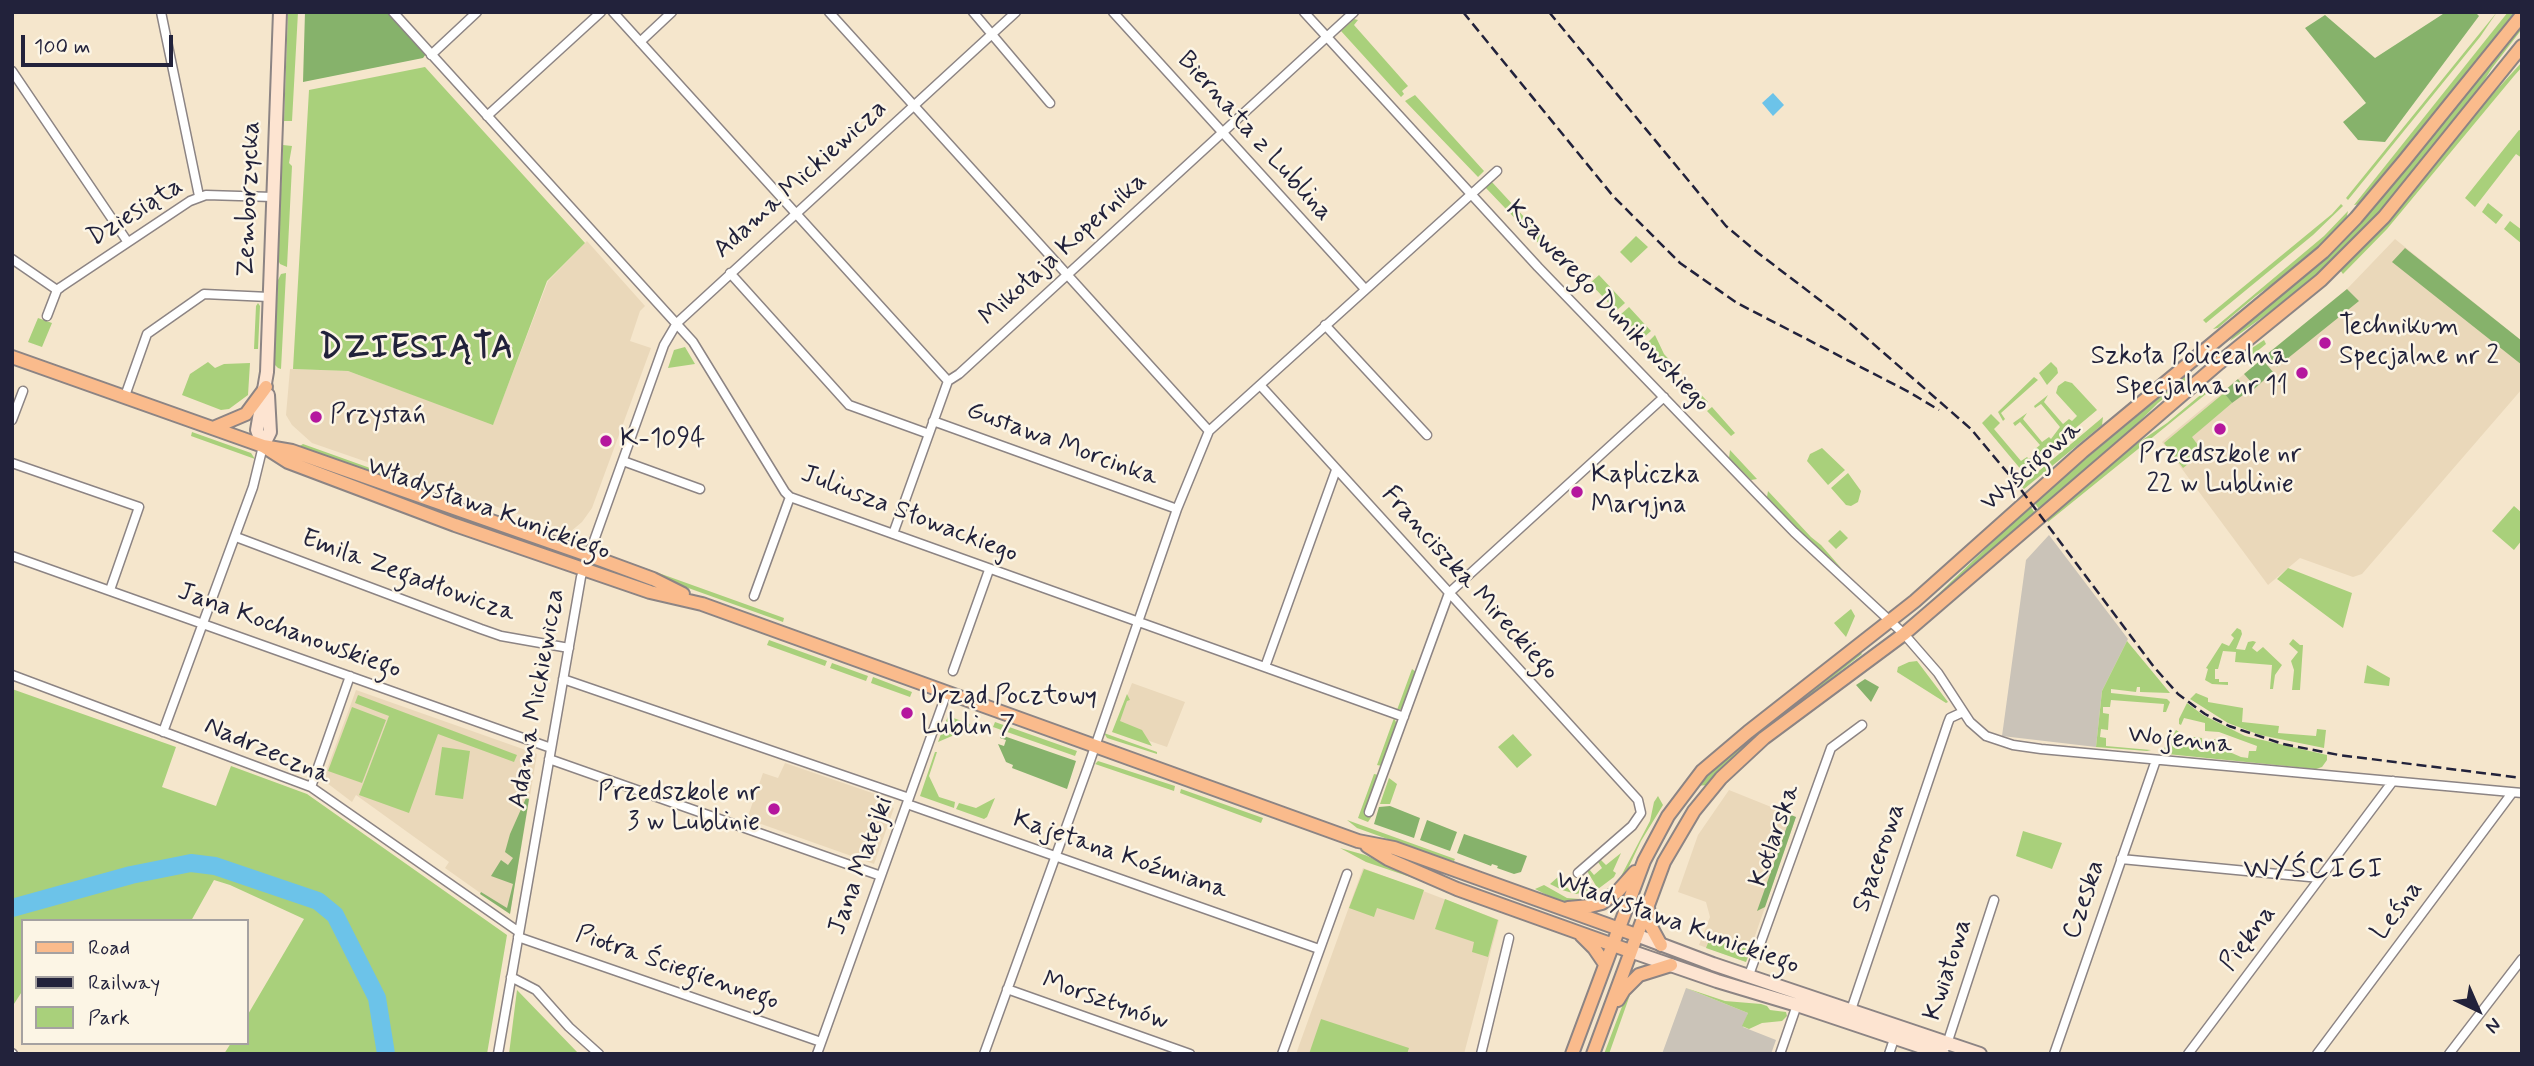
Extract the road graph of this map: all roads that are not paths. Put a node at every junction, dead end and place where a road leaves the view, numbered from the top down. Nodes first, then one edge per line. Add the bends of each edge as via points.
1 (161, 12) edge
2 (280, 12) edge
3 (393, 12) edge
4 (477, 12) edge
5 (601, 12) edge
6 (613, 12) edge
7 (672, 12) edge
8 (829, 12) edge
9 (973, 12) edge
10 (1016, 12) edge
11 (1113, 12) edge
12 (1304, 12) edge
13 (1354, 12) edge
14 (2522, 15) edge
15 (993, 34) junction
16 (1326, 38) junction
17 (640, 41) junction
18 (2522, 46) edge
19 (431, 55) junction
20 (12, 72) edge
21 (1050, 103) dead end
22 (914, 106) junction
23 (487, 116) junction
24 (1222, 134) junction
25 (1497, 171) dead end
26 (1471, 195) junction
27 (199, 196) junction
28 (273, 197) junction
29 (796, 213) junction
30 (127, 241) junction
31 (12, 259) edge
32 (730, 273) junction
33 (1068, 274) junction
34 (1365, 289) junction
35 (57, 290) junction
36 (269, 297) junction
37 (47, 316) dead end
38 (677, 323) junction
39 (1325, 325) junction
40 (12, 357) edge
41 (948, 380) junction
42 (1260, 385) junction
43 (266, 387) junction
44 (23, 391) dead end
45 (125, 396) junction
46 (1664, 397) junction
47 (12, 420) edge
48 (933, 421) junction
49 (213, 428) junction
50 (1209, 431) junction
51 (929, 434) junction
52 (1427, 435) dead end
53 (263, 446) junction
54 (622, 461) junction
55 (12, 463) edge
56 (1336, 470) junction
57 (700, 489) dead end
58 (790, 497) junction
59 (1177, 509) junction
60 (893, 534) junction
61 (236, 537) junction
62 (588, 555) junction
63 (12, 556) edge
64 (583, 570) junction
65 (989, 570) junction
66 (110, 590) junction
67 (1450, 593) junction
68 (754, 596) dead end
69 (702, 604) junction
70 (1889, 621) junction
71 (1137, 622) junction
72 (202, 625) junction
73 (1904, 634) junction
74 (569, 648) junction
75 (1265, 667) junction
76 (953, 671) dead end
77 (12, 675) edge
78 (350, 676) junction
79 (563, 679) junction
80 (947, 692) junction
81 (1963, 712) junction
82 (1404, 717) junction
83 (1862, 725) dead end
84 (163, 732) junction
85 (1095, 745) junction
86 (551, 748) junction
87 (549, 759) junction
88 (2156, 760) junction
89 (2393, 781) junction
90 (311, 787) junction
91 (2517, 793) edge
92 (908, 801) junction
93 (1369, 812) dead end
94 (1358, 841) junction
95 (1056, 856) junction
96 (2122, 859) junction
97 (1644, 861) junction
98 (1578, 873) dead end
99 (1347, 874) dead end
100 (881, 876) junction
101 (2320, 878) junction
102 (1994, 900) dead end
103 (1648, 901) junction
104 (1562, 908) junction
105 (1618, 928) junction
106 (1579, 933) junction
107 (519, 934) junction
108 (1636, 935) junction
109 (1509, 938) dead end
110 (1612, 944) junction
111 (1661, 945) junction
112 (1320, 949) junction
113 (1630, 951) junction
114 (2522, 960) edge
115 (1605, 964) junction
116 (1671, 965) junction
117 (1749, 975) junction
118 (512, 977) junction
119 (1007, 989) junction
120 (1799, 999) junction
121 (1850, 1010) junction
122 (1854, 1025) junction
123 (1601, 1031) junction
124 (1896, 1033) junction
125 (821, 1042) junction
126 (1945, 1050) edge
127 (498, 1054) edge
128 (600, 1054) edge
129 (817, 1054) edge
130 (984, 1054) edge
131 (1190, 1054) edge
132 (1282, 1054) edge
133 (1480, 1054) edge
134 (1572, 1054) edge
135 (1593, 1054) edge
136 (1780, 1054) edge
137 (1889, 1054) edge
138 (1980, 1054) edge
139 (2054, 1054) edge
140 (2188, 1054) edge
141 (2317, 1054) edge
142 (2449, 1054) edge

1 - 27 street
2 - 28 main road, Zemborzycka
3 - 19 street, Juliusza Słowackiego
4 - 19 street
5 - 23 street
6 - 17 street
7 - 17 street
8 - 22 street
9 - 15 street
10 - 15 street, Adama Mickiewicza
11 - 24 street, Biernata z Lublina
12 - 16 street, Ksawerego Dunikowskiego
13 - 16 street, Mikołaja Kopernika
14 - 70 main road, Wyścigowa via 2404,162 2323,252 2082,452
15 - 21 street
15 - 22 street, Adama Mickiewicza
16 - 24 street, Mikołaja Kopernika
16 - 26 street, Ksawerego Dunikowskiego
17 - 29 street
18 - 73 main road, Wyścigowa via 2384,217 2321,280
19 - 23 street, Juliusza Słowackiego
20 - 30 street
22 - 29 street, Adama Mickiewicza
22 - 33 street
23 - 38 street, Juliusza Słowackiego
24 - 33 street, Mikołaja Kopernika
24 - 34 street, Biernata z Lublina
25 - 26 street
26 - 34 street
26 - 46 street, Ksawerego Dunikowskiego
27 - 28 street, Dziesiąta
27 - 30 street, Dziesiąta
28 - 36 main road, Zemborzycka
29 - 32 street, Adama Mickiewicza
29 - 41 street
30 - 35 street, Dziesiąta
31 - 35 street
32 - 38 street, Adama Mickiewicza
32 - 51 street, Gustawa Morcinka via 849,405
33 - 41 street, Mikołaja Kopernika
33 - 50 street
34 - 39 street
35 - 37 street
36 - 43 main road, Zemborzycka
36 - 45 street via 205,294 193,302 147,334
38 - 54 street, Adama Mickiewicza via 664,345
38 - 58 street, Juliusza Słowackiego
39 - 42 street
39 - 52 street
40 - 45 main road, Władysława Kunickiego
41 - 48 street
42 - 50 street
42 - 56 street, Franciszka Mireckiego
43 - 49 main road via 246,414
43 - 53 main road, Zemborzycka via 257,430
44 - 47 street
45 - 49 main road, Władysława Kunickiego
46 - 67 street
46 - 70 street, Ksawerego Dunikowskiego via 1794,533
48 - 51 street
48 - 59 street, Gustawa Morcinka
49 - 53 main road, Władysława Kunickiego
50 - 59 street
51 - 60 street
53 - 61 street
53 - 62 main road, Władysława Kunickiego via 292,451
53 - 64 main road, Władysława Kunickiego via 288,462
54 - 57 street
54 - 62 street, Adama Mickiewicza
55 - 66 street via 139,507
56 - 67 street, Franciszka Mireckiego
56 - 75 street
58 - 60 street, Juliusza Słowackiego
58 - 68 street
59 - 71 street
60 - 65 street, Juliusza Słowackiego
61 - 72 street
61 - 74 street, Emila Zegadłowicza via 501,636
62 - 64 street, Adama Mickiewicza
62 - 69 main road, Władysława Kunickiego via 653,579
63 - 66 street, Jana Kochanowskiego
64 - 69 main road, Władysława Kunickiego
64 - 74 street, Adama Mickiewicza
65 - 71 street, Juliusza Słowackiego
65 - 76 street
66 - 72 street, Jana Kochanowskiego
67 - 82 street
67 - 98 street, Franciszka Mireckiego via 1641,805 1641,813 1622,836
69 - 80 main road, Władysława Kunickiego
70 - 73 street, Wojenna
70 - 97 main road, Wyścigowa via 1702,771 1668,816
71 - 75 street, Juliusza Słowackiego
71 - 85 street
72 - 78 street, Jana Kochanowskiego
72 - 84 street
73 - 81 street, Wojenna via 1938,673
73 - 103 main road, Wyścigowa via 1764,738 1721,778 1674,841
74 - 79 street, Adama Mickiewicza
75 - 82 street, Juliusza Słowackiego
77 - 84 street, Nadrzeczna
78 - 86 street, Jana Kochanowskiego
78 - 90 street
79 - 86 street, Adama Mickiewicza
79 - 92 street, Kajetana Koźmiana
80 - 85 main road, Władysława Kunickiego
80 - 92 street, Jana Matejki
81 - 88 street, Wojenna via 1974,727 2004,743
81 - 121 street, Spacerowa via 1948,723
82 - 93 street
83 - 117 street, Kotlarska via 1831,748
84 - 90 street, Nadrzeczna
85 - 94 main road, Władysława Kunickiego
85 - 95 street
86 - 87 street, Adama Mickiewicza
87 - 100 street
87 - 107 street, Adama Mickiewicza
88 - 89 street, Wojenna
88 - 96 street, Czeska
89 - 91 street, Wojenna
89 - 101 street, Piękna
90 - 107 street, Nadrzeczna
91 - 141 street, Leśna
92 - 95 street, Kajetana Koźmiana
92 - 100 street, Jana Matejki
94 - 104 main road, Władysława Kunickiego via 1394,848
94 - 106 main road, Władysława Kunickiego via 1457,889
95 - 112 street, Kajetana Koźmiana
95 - 119 street
96 - 101 street
96 - 139 street, Czeska
97 - 104 main road via 1609,899
97 - 105 main road, Wyścigowa
99 - 112 street
100 - 125 street, Jana Matejki
101 - 140 street, Piękna
102 - 126 street, Kwiatowa
103 - 108 main road, Wyścigowa
103 - 111 main road via 1649,923
104 - 105 main road, Władysława Kunickiego
105 - 108 main road, Władysława Kunickiego
105 - 110 main road, Wyścigowa
106 - 110 main road, Władysława Kunickiego
106 - 115 main road
107 - 118 street, Adama Mickiewicza
107 - 125 street, Piotra Ściegiennego
108 - 111 main road, Władysława Kunickiego
108 - 113 main road, Wyścigowa
109 - 133 street
110 - 113 main road, Władysława Kunickiego
110 - 115 main road, Wyścigowa
111 - 117 main road, Władysława Kunickiego
112 - 132 street
113 - 116 main road, Władysława Kunickiego
113 - 123 main road, Wyścigowa
114 - 142 street
115 - 134 main road, Wyścigowa
116 - 120 main road, Władysława Kunickiego via 1717,981
116 - 123 main road via 1632,980
117 - 120 main road, Władysława Kunickiego
118 - 127 street, Adama Mickiewicza
118 - 128 street via 536,990
119 - 130 street
119 - 131 street, Morsztynów
120 - 121 main road, Władysława Kunickiego
120 - 122 main road, Władysława Kunickiego
120 - 136 street
121 - 122 street
121 - 124 main road, Władysława Kunickiego
122 - 124 main road, Władysława Kunickiego
123 - 135 main road
124 - 126 main road, Władysława Kunickiego
124 - 137 street
125 - 129 street, Jana Matejki
126 - 138 main road, Władysława Kunickiego

